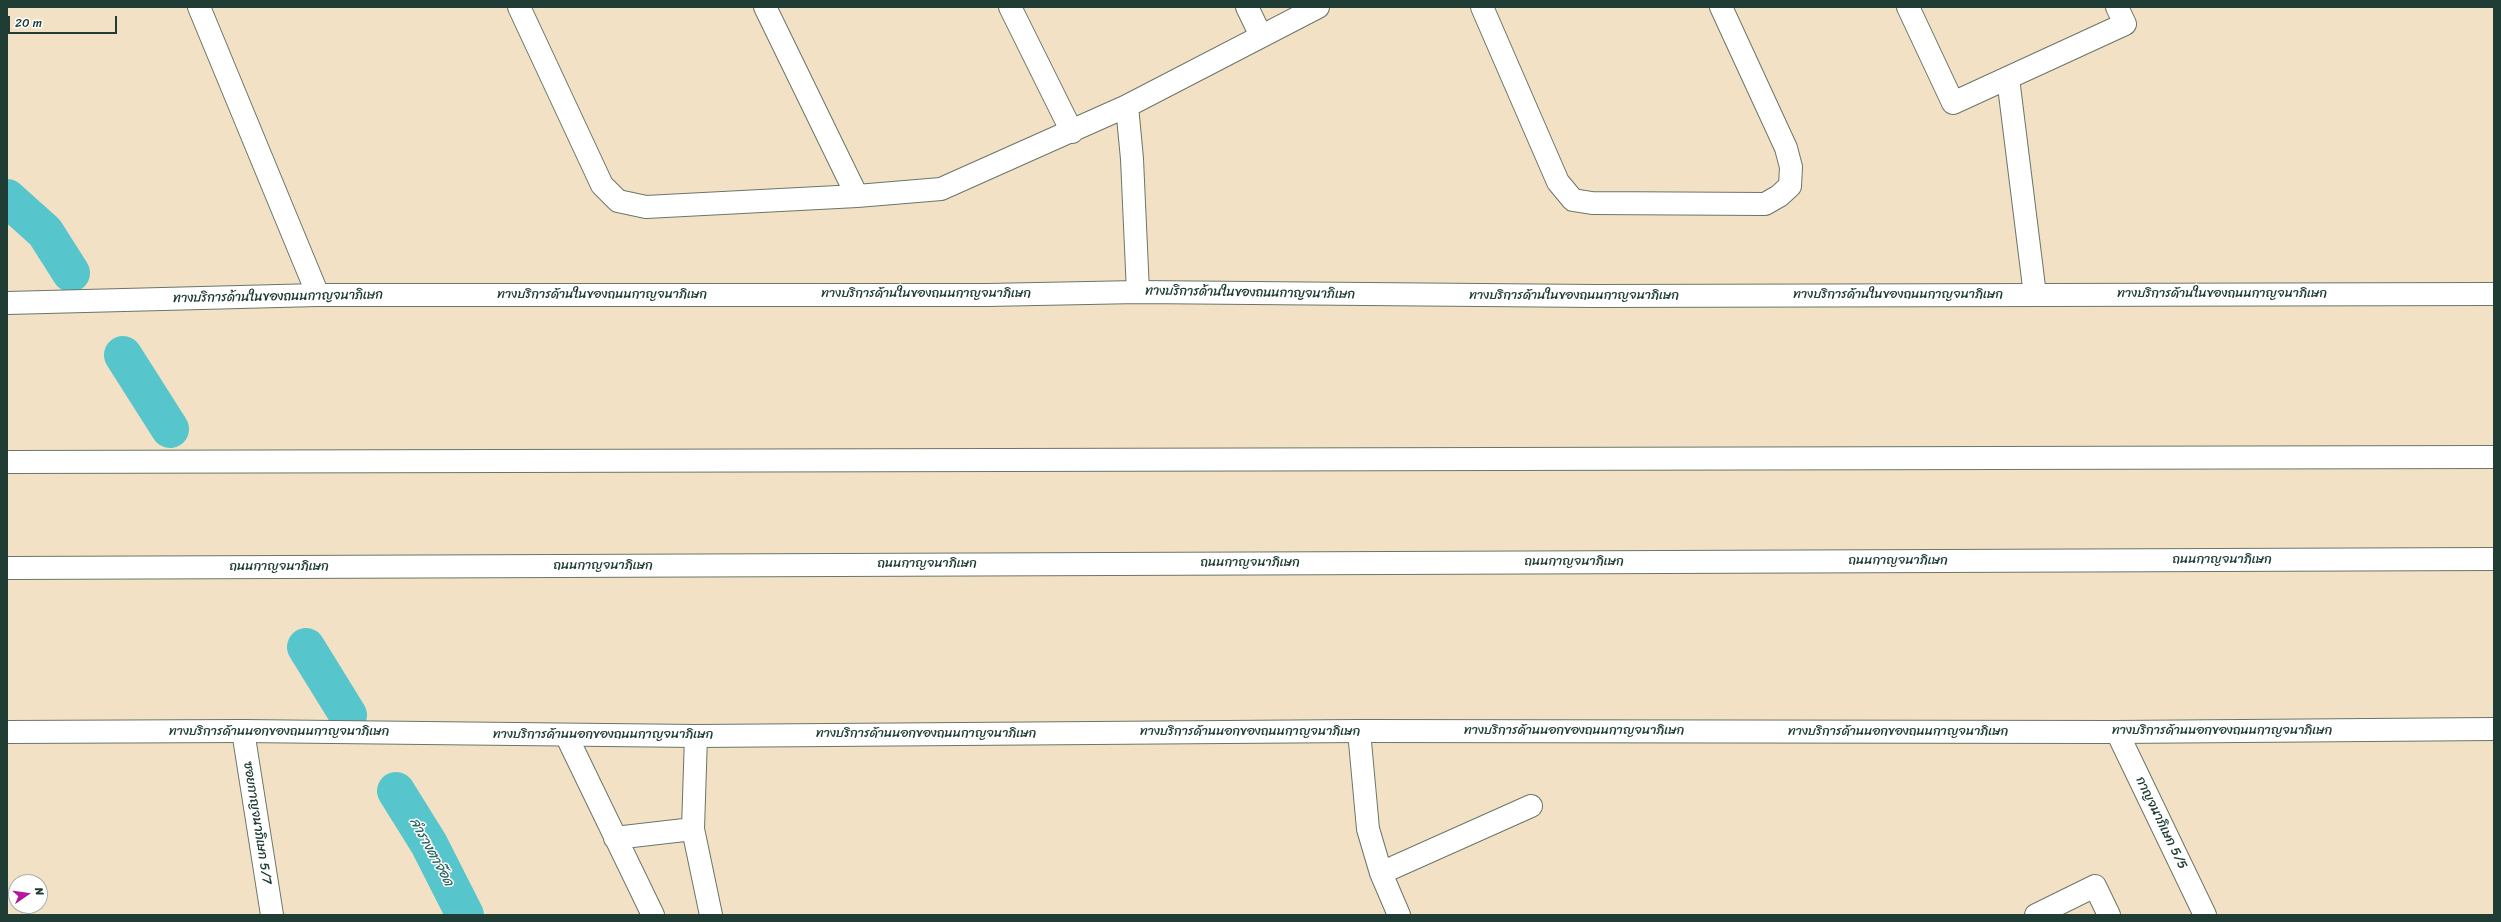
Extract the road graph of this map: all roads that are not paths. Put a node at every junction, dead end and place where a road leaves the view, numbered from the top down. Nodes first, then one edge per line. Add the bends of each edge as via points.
1 (199, 7) edge
2 (519, 7) edge
3 (765, 7) edge
4 (1010, 7) edge
5 (1247, 7) edge
6 (1318, 7) edge
7 (1482, 7) edge
8 (1721, 7) edge
9 (1908, 7) edge
10 (2118, 7) edge
11 (1261, 36) junction
12 (2008, 78) junction
13 (1127, 106) junction
14 (1072, 132) junction
15 (857, 196) junction
16 (1138, 292) junction
17 (2494, 294) edge
18 (318, 295) junction
19 (2035, 295) junction
20 (7, 303) edge
21 (2494, 457) edge
22 (7, 462) edge
23 (2494, 559) edge
24 (7, 568) edge
25 (2494, 729) edge
26 (243, 730) junction
27 (1359, 731) junction
28 (7, 732) edge
29 (2117, 732) junction
30 (566, 735) junction
31 (696, 736) junction
32 (1531, 806) dead end
33 (693, 829) junction
34 (615, 838) junction
35 (1381, 873) junction
36 (269, 914) edge
37 (653, 915) edge
38 (710, 915) edge
39 (1399, 915) edge
40 (2036, 915) edge
41 (2109, 915) edge
42 (2205, 915) edge

1 - 18 main road
2 - 15 main road via 602,185 618,201 646,207
3 - 15 main road
4 - 14 main road
5 - 11 main road
6 - 11 main road
7 - 8 main road via 1558,182 1572,200 1592,203 1766,204 1790,186 1791,167 1786,148
9 - 12 main road via 1953,103
10 - 12 main road via 2125,24
11 - 13 main road
12 - 19 main road
13 - 14 main road
13 - 16 main road
14 - 15 main road via 940,189
16 - 18 main road, ทางบริการด้านในของถนนกาญจนาภิเษก via 987,295
16 - 19 main road, ทางบริการด้านในของถนนกาญจนาภิเษก via 1595,296
17 - 19 main road, ทางบริการด้านในของถนนกาญจนาภิเษก
18 - 20 main road, ทางบริการด้านในของถนนกาญจนาภิเษก
21 - 22 main road
23 - 24 main road, ถนนกาญจนาภิเษก
25 - 29 main road, ทางบริการด้านนอกของถนนกาญจนาภิเษก
26 - 28 main road, ทางบริการด้านนอกของถนนกาญจนาภิเษก
26 - 30 main road, ทางบริการด้านนอกของถนนกาญจนาภิเษก
26 - 36 main road, ซอยกาญจนาภิเษก 5/7
27 - 29 main road, ทางบริการด้านนอกของถนนกาญจนาภิเษก
27 - 31 main road, ทางบริการด้านนอกของถนนกาญจนาภิเษก
27 - 35 main road via 1368,829
29 - 42 main road, กาญจนาภิเษก 5/5
30 - 31 main road, ทางบริการด้านนอกของถนนกาญจนาภิเษก
30 - 34 main road
31 - 33 main road
32 - 35 main road
33 - 34 main road
33 - 38 main road
34 - 37 main road
35 - 39 main road
40 - 41 main road via 2095,886

